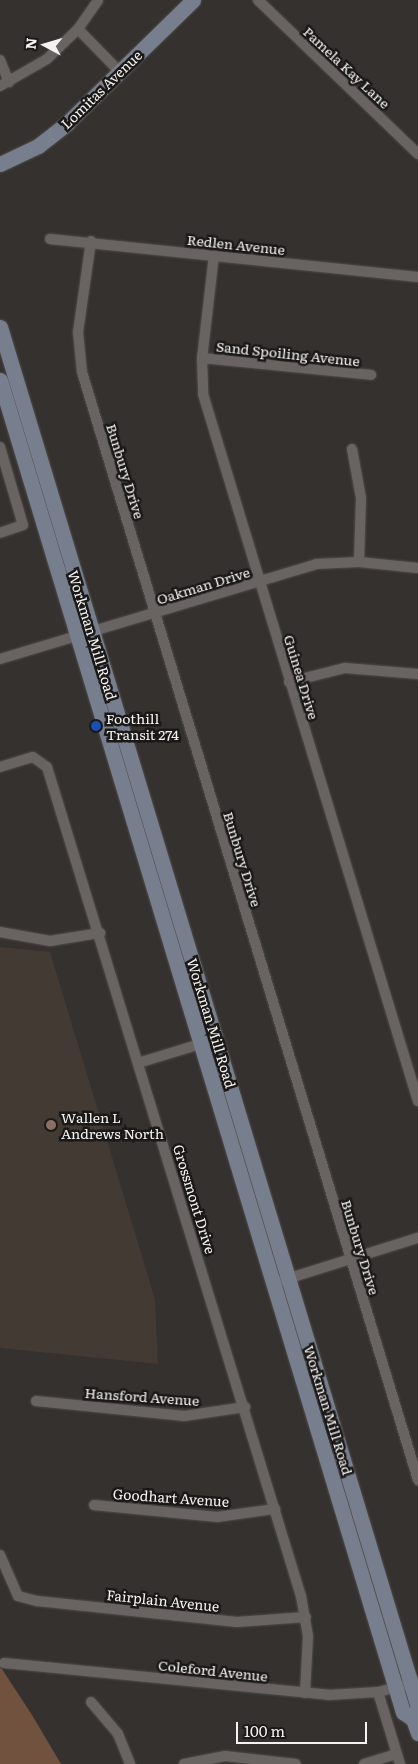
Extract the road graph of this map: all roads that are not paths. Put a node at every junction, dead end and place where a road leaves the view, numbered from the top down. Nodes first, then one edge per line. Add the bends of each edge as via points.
1 (98, 0) edge
2 (193, 0) edge
3 (258, 0) edge
4 (78, 29) junction
5 (0, 60) edge
6 (120, 72) junction
7 (5, 84) edge
8 (418, 154) edge
9 (0, 164) edge
10 (50, 239) dead end
11 (91, 241) junction
12 (214, 255) junction
13 (418, 277) edge
14 (0, 327) edge
15 (202, 358) junction
16 (371, 375) dead end
17 (0, 380) edge
18 (0, 447) edge
19 (352, 449) dead end
20 (0, 533) edge
21 (360, 562) junction
22 (418, 568) edge
23 (259, 583) junction
24 (154, 614) junction
25 (93, 634) junction
26 (78, 638) junction
27 (0, 659) edge
28 (418, 674) edge
29 (289, 682) junction
30 (0, 767) edge
31 (0, 932) edge
32 (100, 933) junction
33 (217, 1039) junction
34 (201, 1044) junction
35 (138, 1063) junction
36 (418, 1101) edge
37 (418, 1238) edge
38 (350, 1260) junction
39 (289, 1278) junction
40 (274, 1283) junction
41 (36, 1401) dead end
42 (245, 1407) junction
43 (418, 1480) edge
44 (94, 1505) dead end
45 (275, 1508) junction
46 (0, 1555) edge
47 (306, 1617) junction
48 (4, 1663) dead end
49 (414, 1683) edge
50 (396, 1688) junction
51 (378, 1692) junction
52 (306, 1693) junction
53 (91, 1702) dead end
54 (413, 1719) junction
55 (418, 1733) edge
56 (399, 1759) edge
57 (130, 1764) edge
58 (184, 1764) edge
59 (296, 1764) edge
60 (364, 1764) edge

1 - 4 street
2 - 6 main road, Lomitas Avenue
3 - 8 street, Pamela Kay Lane
4 - 6 street
4 - 7 street via 36,67
5 - 7 street
6 - 9 main road, Lomitas Avenue via 50,137
10 - 11 street, Redlen Avenue
11 - 12 street, Redlen Avenue
11 - 24 street, Bunbury Drive via 78,332 82,372
12 - 13 street, Redlen Avenue
12 - 15 street, Guinea Drive
14 - 25 main road, Workman Mill Road
15 - 16 street, Sand Spoiling Avenue
15 - 23 street, Guinea Drive via 203,394
17 - 26 main road, Workman Mill Road
18 - 20 street via 23,525
19 - 21 street via 361,498
21 - 22 street, Oakman Drive
21 - 23 street, Oakman Drive via 316,564
23 - 24 street, Oakman Drive
23 - 29 street, Guinea Drive
24 - 25 street, Oakman Drive
24 - 38 street, Bunbury Drive
25 - 26 street, Oakman Drive
25 - 33 main road, Workman Mill Road
26 - 27 street, Oakman Drive
26 - 34 main road, Workman Mill Road
28 - 29 street via 344,668
29 - 36 street, Guinea Drive
30 - 32 street, Grossmont Drive via 33,757 47,767
31 - 32 street via 50,941
32 - 35 street, Grossmont Drive
33 - 34 street
33 - 39 main road, Workman Mill Road
34 - 35 street
34 - 40 main road, Workman Mill Road
35 - 42 street, Grossmont Drive
37 - 38 street
38 - 39 street
38 - 43 street, Bunbury Drive
39 - 40 street
39 - 49 main road, Workman Mill Road
40 - 50 main road, Workman Mill Road
41 - 42 street, Hansford Avenue via 184,1416
42 - 45 street, Grossmont Drive
44 - 45 street, Goodhart Avenue via 217,1516
45 - 47 street, Grossmont Drive
46 - 47 street, Fairplain Avenue via 18,1596 37,1601 237,1622
47 - 52 street, Grossmont Drive
48 - 52 street, Coleford Avenue
49 - 50 street, Coleford Avenue
49 - 54 main road, Workman Mill Road via 418,1707
50 - 51 street, Coleford Avenue
50 - 54 main road, Workman Mill Road via 403,1712
51 - 52 street, Coleford Avenue
51 - 56 street
53 - 57 street via 118,1734
54 - 55 main road, Workman Mill Road
56 - 60 street
58 - 59 street via 225,1756

